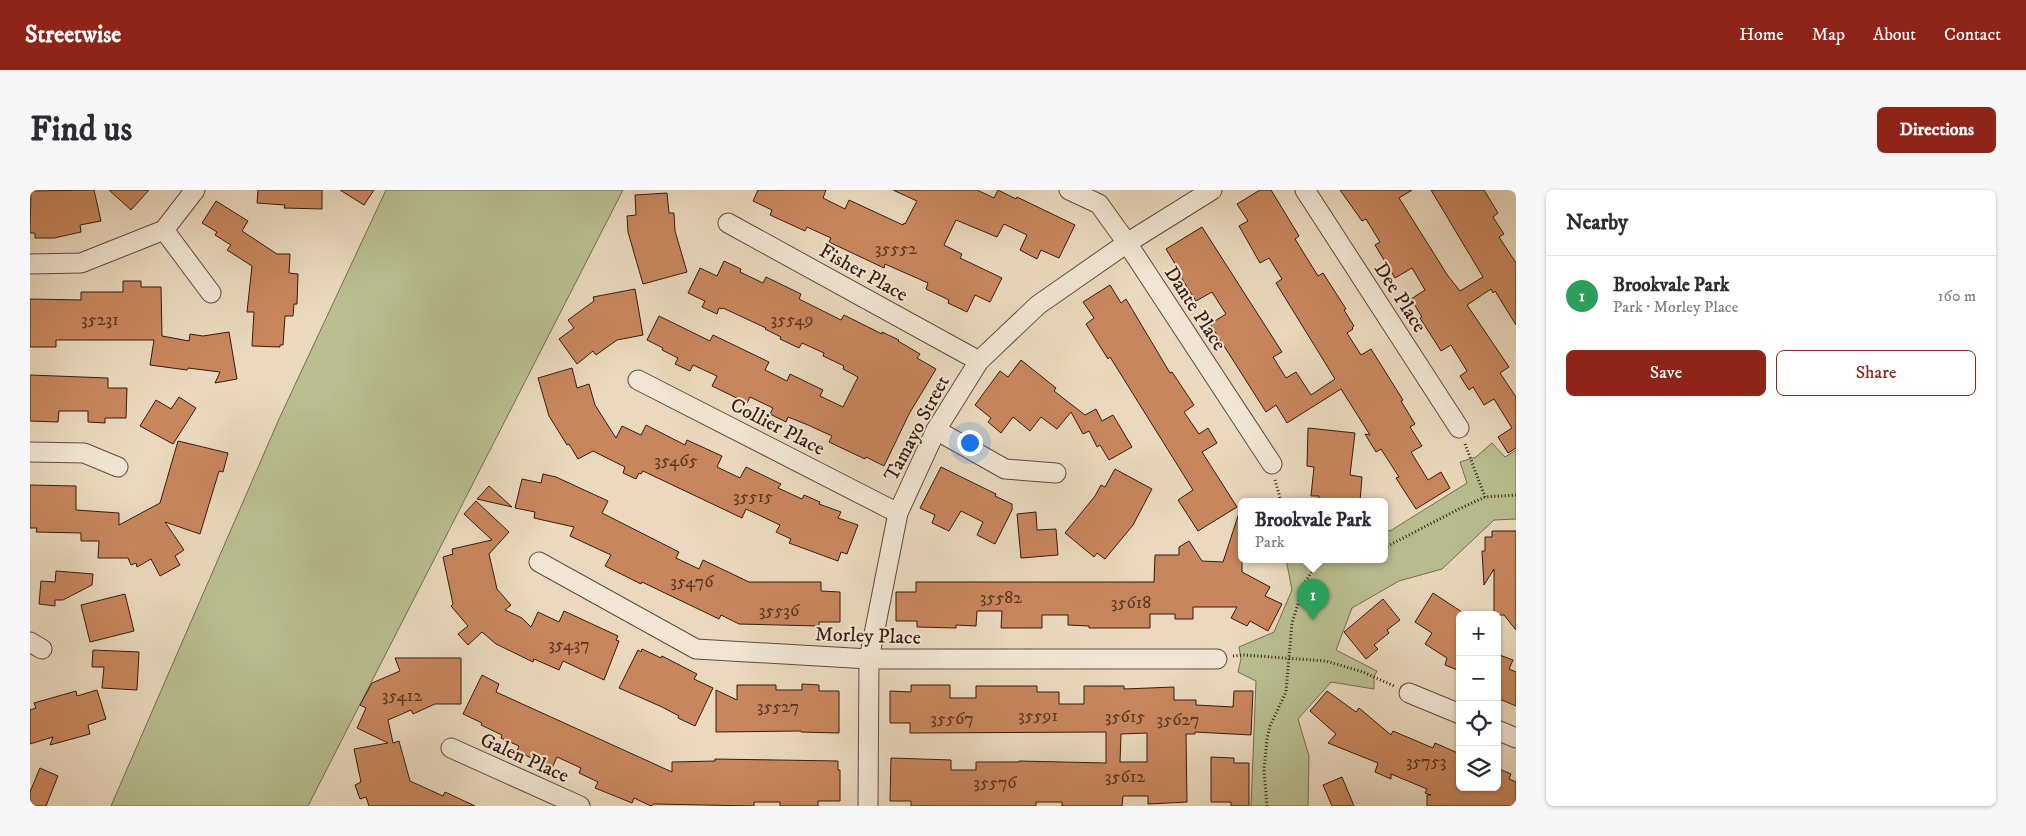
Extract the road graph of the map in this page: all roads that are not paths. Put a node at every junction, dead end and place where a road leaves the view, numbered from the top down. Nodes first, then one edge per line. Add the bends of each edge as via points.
1 (194, 190) edge
2 (1069, 190) edge
3 (1212, 190) edge
4 (1306, 190) edge
5 (728, 223) dead end
6 (164, 230) junction
7 (1127, 243) junction
8 (30, 264) edge
9 (211, 293) dead end
10 (979, 361) junction
11 (638, 380) dead end
12 (1459, 428) road end
13 (936, 430) junction
14 (30, 452) edge
15 (1272, 464) road end
16 (118, 467) dead end
17 (1056, 473) dead end
18 (898, 513) junction
19 (539, 562) dead end
20 (869, 659) junction
21 (1218, 659) road end
22 (1409, 693) road end
23 (1456, 712) edge
24 (1501, 732) edge
25 (1516, 738) edge
26 (451, 748) dead end
27 (580, 806) edge
28 (868, 806) edge

1 - 6 street
2 - 7 street, Dante Place via 1099,204
3 - 7 street, Tamayo Street
4 - 12 street, Dee Place
5 - 10 street, Fisher Place
6 - 8 street via 81,263
6 - 9 street
7 - 10 street, Tamayo Street via 1038,305
7 - 15 street, Dante Place
10 - 13 street, Tamayo Street
11 - 18 street, Collier Place
13 - 17 street via 1005,469
13 - 18 street, Tamayo Street
14 - 16 street via 84,453
18 - 20 street, Tamayo Street
19 - 20 street, Morley Place via 696,649
20 - 21 street, Morley Place
20 - 28 street, Tamayo Street
22 - 23 street
24 - 25 street
26 - 27 street, Galen Place

